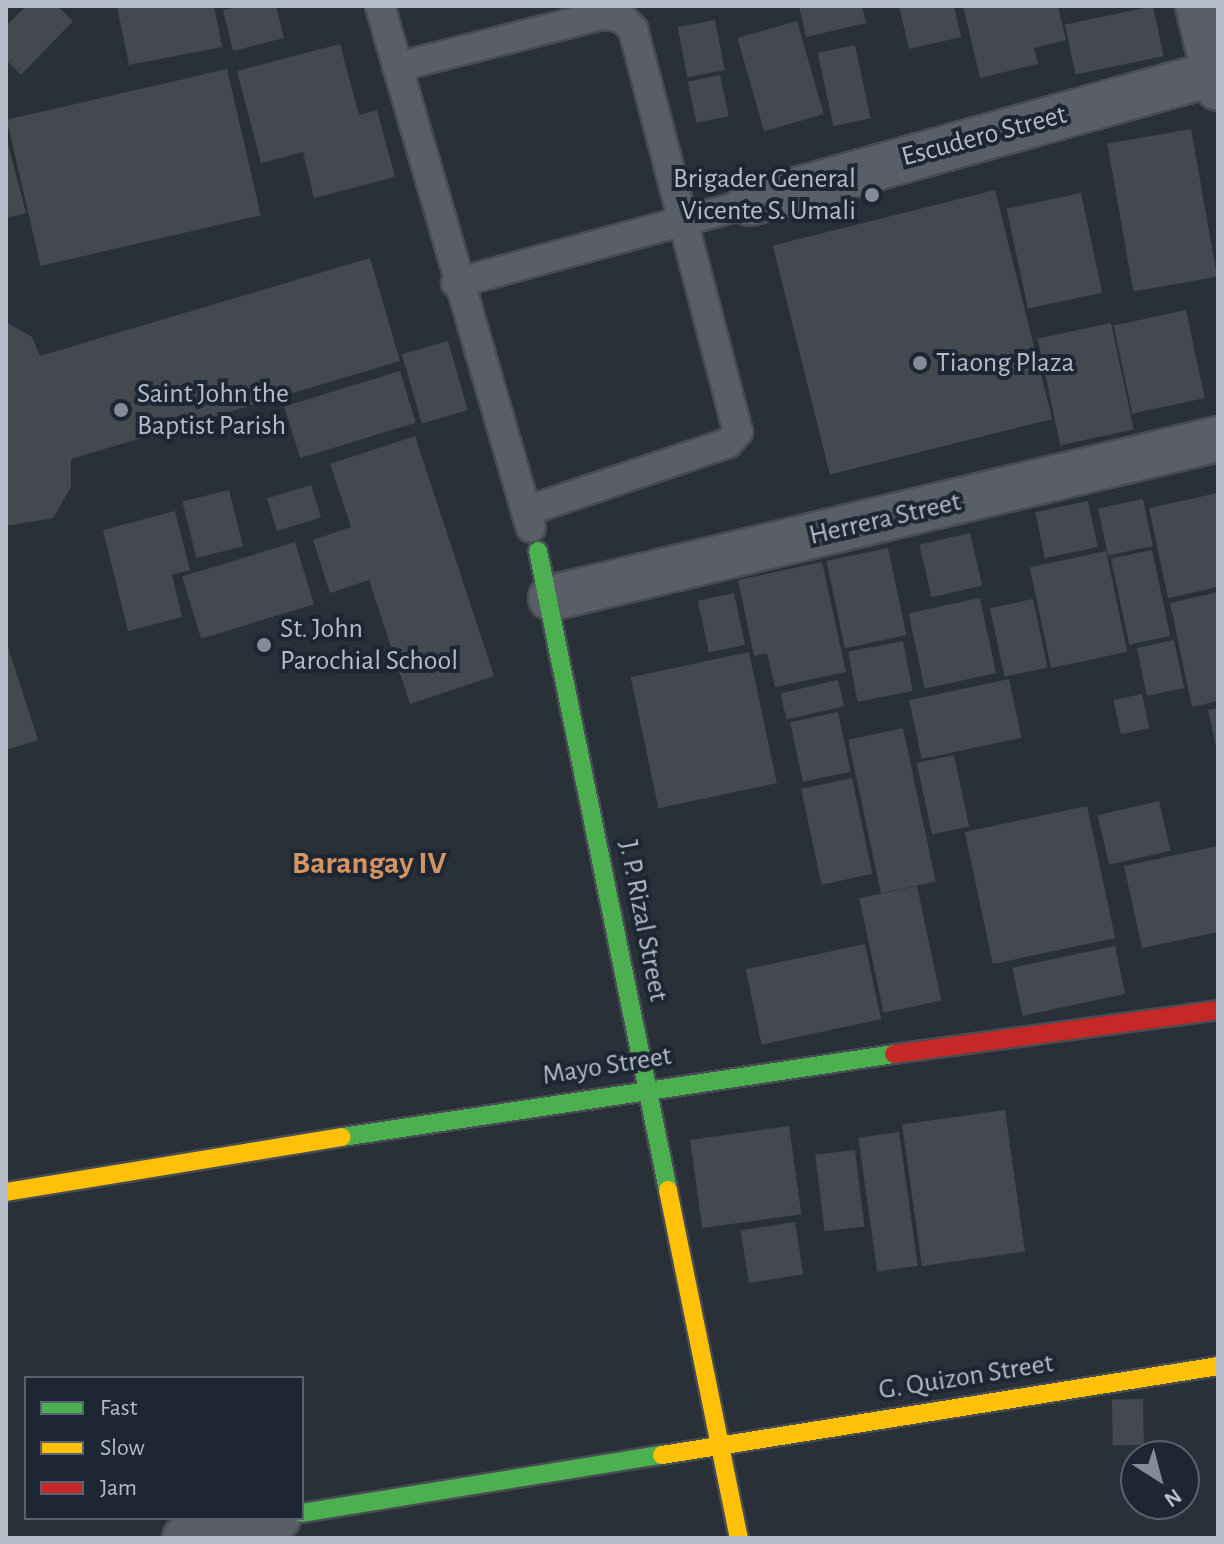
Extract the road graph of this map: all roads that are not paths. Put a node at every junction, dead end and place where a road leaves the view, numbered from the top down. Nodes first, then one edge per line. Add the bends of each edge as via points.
1 (380, 6) edge
2 (1198, 6) edge
3 (397, 67) junction
4 (1217, 77) edge
5 (750, 203) joint
6 (687, 220) junction
7 (456, 283) junction
8 (1218, 439) edge
9 (526, 511) junction
10 (538, 551) joint
11 (551, 598) junction
12 (1218, 1010) edge
13 (647, 1087) junction
14 (6, 1192) edge
15 (1218, 1366) edge
16 (722, 1442) junction
17 (304, 1513) edge
18 (269, 1520) edge
19 (185, 1538) edge
20 (739, 1538) edge

1 - 3 lane
2 - 4 street
3 - 6 lane via 603,15 622,18 633,29
3 - 7 lane
4 - 5 street, Escudero Street
5 - 6 lane
6 - 7 lane
6 - 9 lane via 738,432 728,443
7 - 9 lane
8 - 11 street, Herrera Street
9 - 10 lane
10 - 11 street, J. P. Rizal Street
11 - 13 street, J. P. Rizal Street
12 - 13 street, Mayo Street
13 - 14 street, Mayo Street
13 - 16 street, J. P. Rizal Street
15 - 16 street, G. Quizon Street
16 - 17 street, G. Quizon Street
16 - 20 street, J. P. Rizal Street
18 - 19 street

